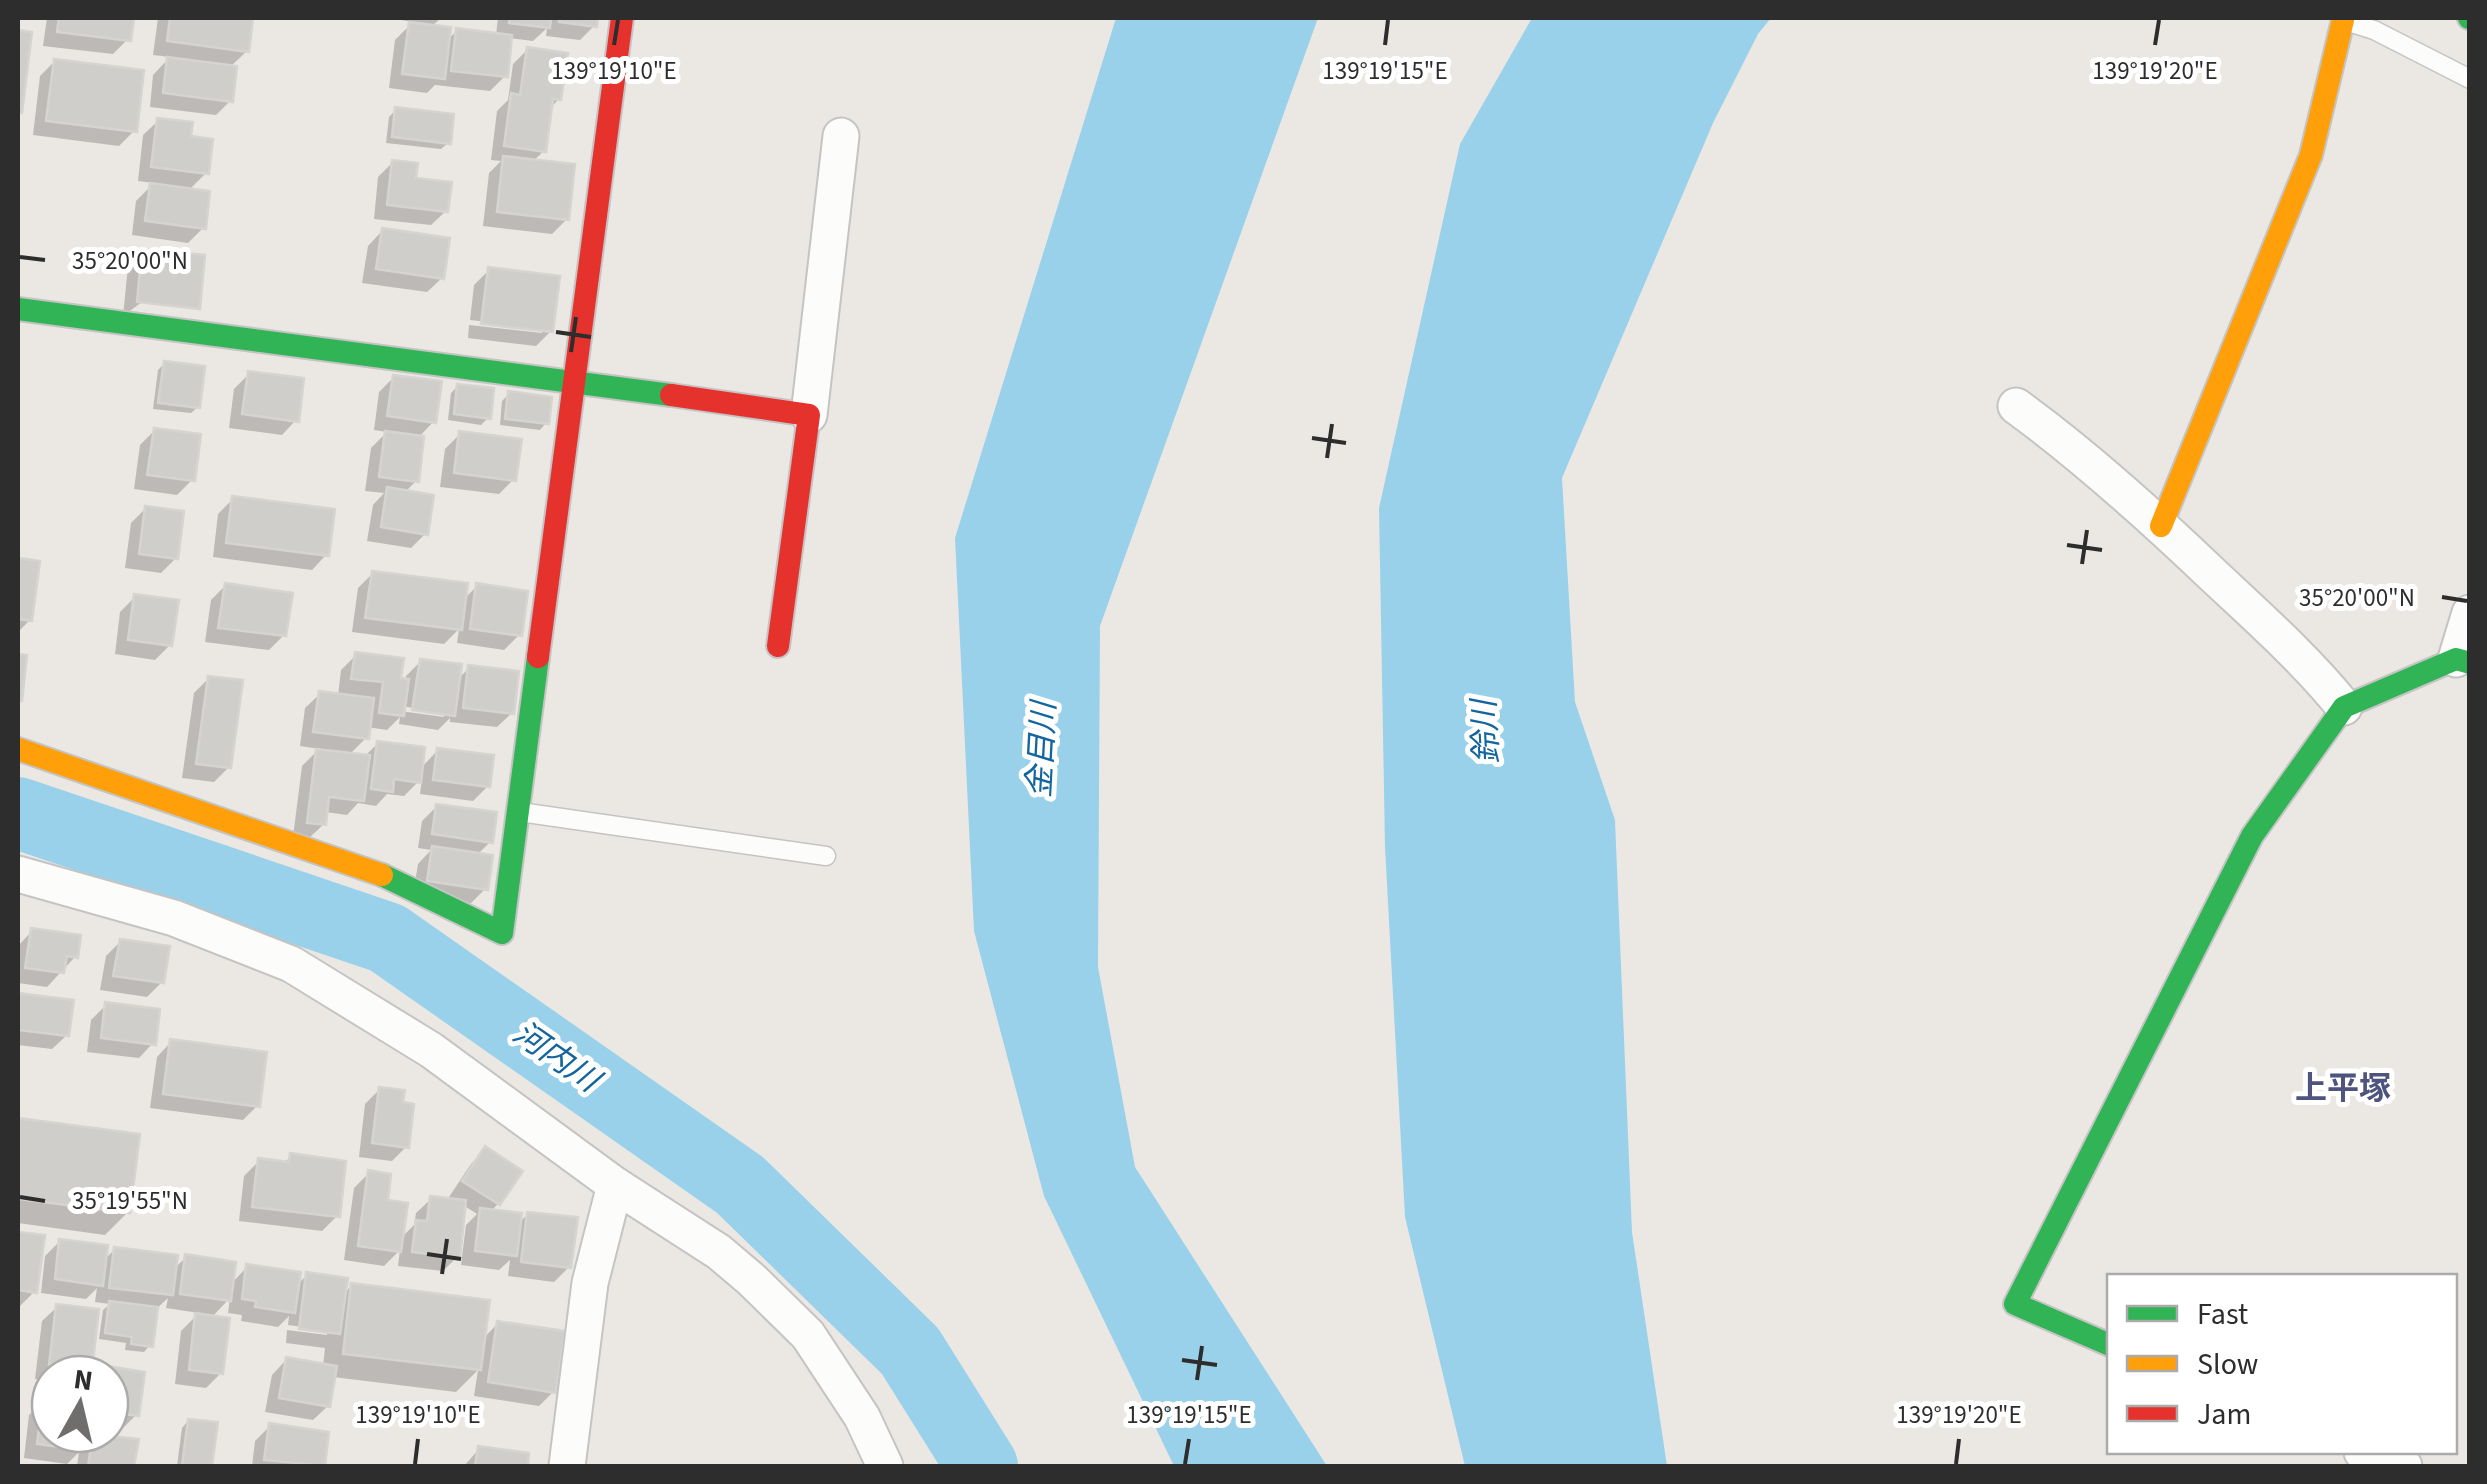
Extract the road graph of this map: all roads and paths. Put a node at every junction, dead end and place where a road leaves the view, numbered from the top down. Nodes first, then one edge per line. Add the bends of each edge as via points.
1 (622, 18) edge
2 (2343, 20) edge
3 (2470, 79) edge
4 (841, 136) dead end
5 (18, 309) edge
6 (575, 381) junction
7 (2016, 406) dead end
8 (809, 416) junction
9 (2161, 526) junction
10 (2470, 612) edge
11 (778, 646) dead end
12 (2463, 661) edge
13 (2344, 707) junction
14 (18, 749) edge
15 (519, 812) junction
16 (826, 856) dead end
17 (18, 874) edge
18 (615, 1185) junction
19 (2107, 1343) edge
20 (567, 1466) edge
21 (886, 1466) edge

1 - 6 street
2 - 3 lane
2 - 9 street via 2311,156
4 - 8 street
5 - 6 street
6 - 8 street
6 - 15 street
7 - 9 street
8 - 11 street
9 - 13 street via 2311,667
10 - 12 street
12 - 13 street
13 - 19 street via 2252,836 2015,1304
14 - 15 street via 378,873 502,933
15 - 16 lane
17 - 18 street via 174,918 291,964 431,1050
18 - 20 street via 590,1283
18 - 21 street via 718,1252 782,1308 838,1378

